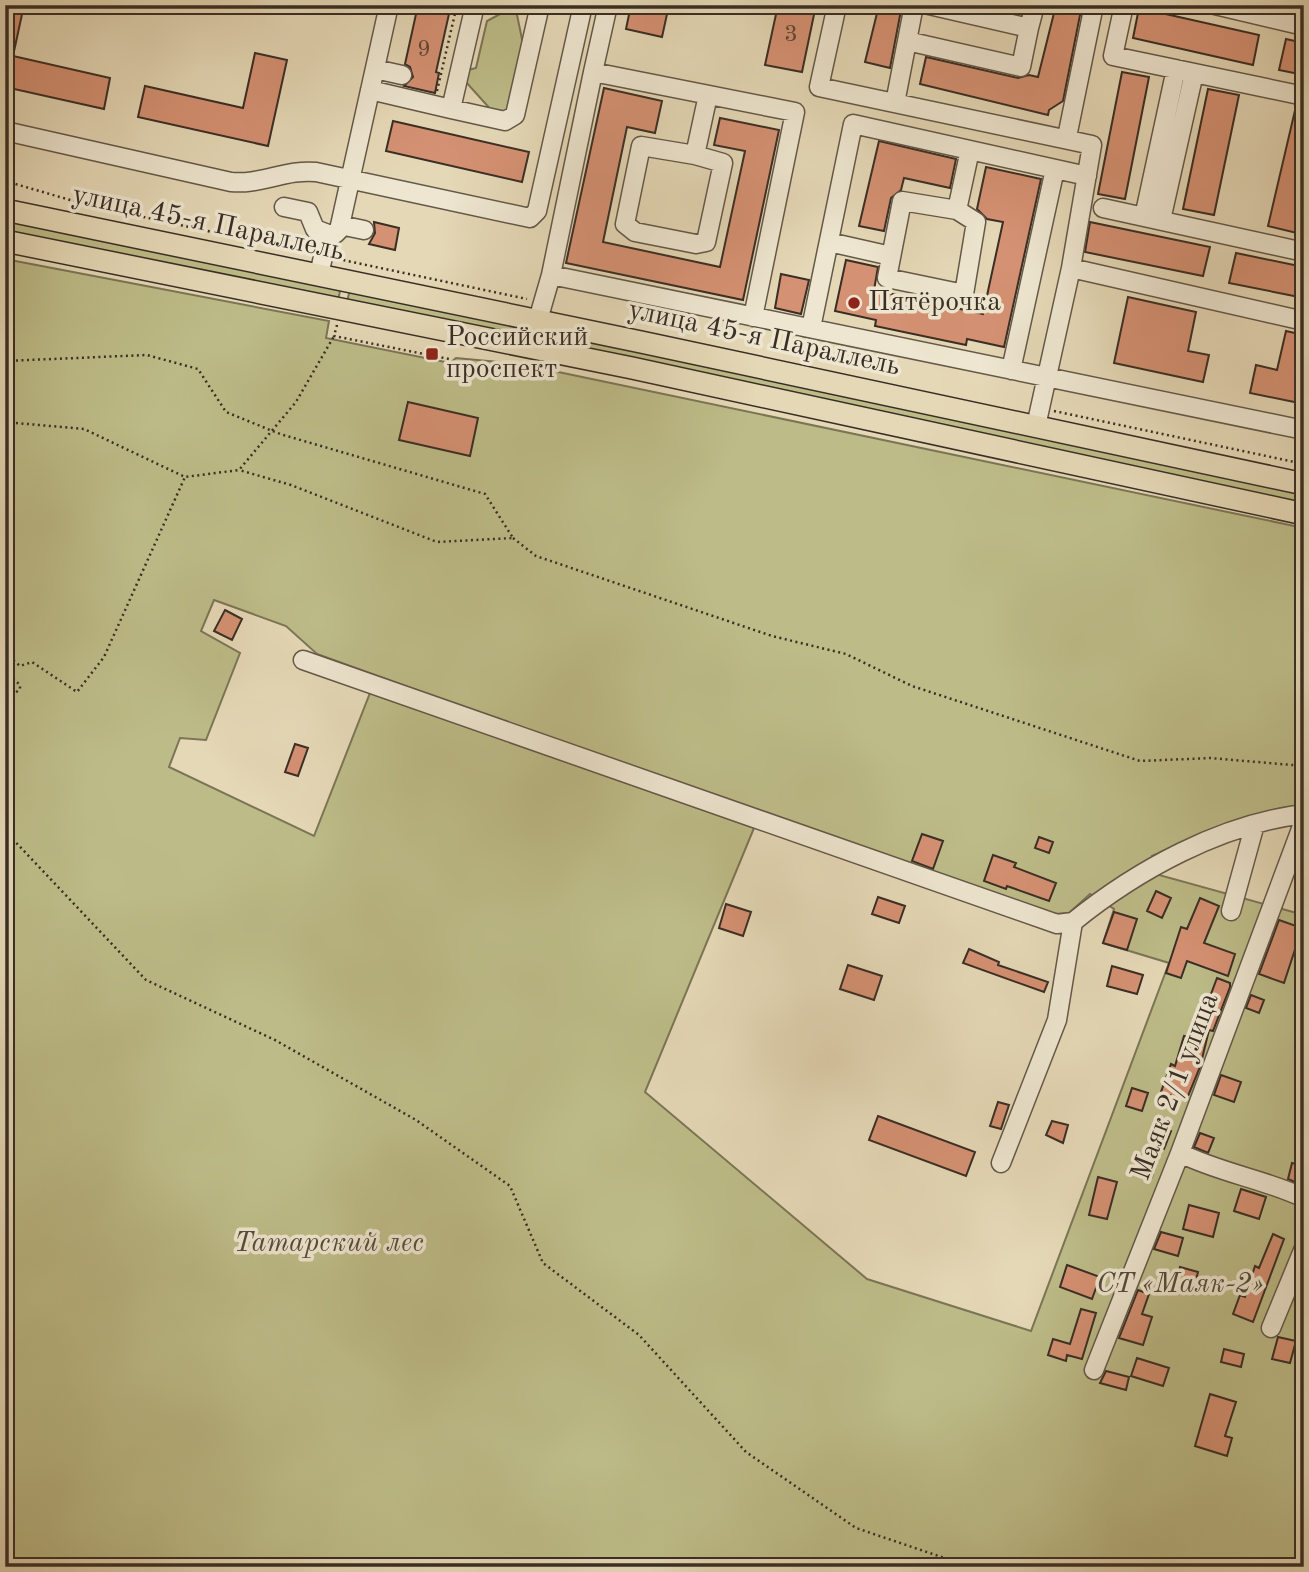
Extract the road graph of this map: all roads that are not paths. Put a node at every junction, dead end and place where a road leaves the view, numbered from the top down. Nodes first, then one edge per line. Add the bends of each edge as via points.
1 (389, 5) edge
2 (475, 5) edge
3 (540, 5) edge
4 (608, 5) edge
5 (837, 5) edge
6 (914, 5) edge
7 (929, 5) edge
8 (1035, 5) edge
9 (1094, 5) edge
10 (1124, 5) edge
11 (1215, 5) edge
12 (577, 6) edge
13 (1304, 26) edge
14 (1029, 28) junction
15 (907, 41) junction
16 (375, 69) junction
17 (1185, 71) junction
18 (593, 72) junction
19 (402, 75) dead end
20 (370, 90) junction
21 (708, 95) junction
22 (1304, 96) edge
23 (895, 103) junction
24 (443, 107) junction
25 (5, 131) edge
26 (1067, 137) junction
27 (971, 150) junction
28 (695, 155) junction
29 (1055, 169) junction
30 (1087, 176) junction
31 (350, 180) junction
32 (284, 206) dead end
33 (1103, 208) dead end
34 (5, 210) edge
35 (957, 210) junction
36 (1152, 219) junction
37 (334, 229) junction
38 (364, 230) dead end
39 (5, 241) edge
40 (829, 242) junction
41 (1304, 251) edge
42 (891, 256) junction
43 (1071, 268) junction
44 (319, 275) junction
45 (551, 275) junction
46 (753, 317) junction
47 (538, 320) junction
48 (1304, 321) edge
49 (811, 328) junction
50 (1011, 370) junction
51 (1047, 377) junction
52 (1036, 426) junction
53 (1304, 430) edge
54 (1304, 484) edge
55 (1304, 514) edge
56 (303, 660) dead end
57 (1304, 814) edge
58 (1304, 821) edge
59 (1255, 824) junction
60 (1231, 911) dead end
61 (1073, 922) junction
62 (1180, 1153) junction
63 (1001, 1163) dead end
64 (1304, 1198) edge
65 (1304, 1248) edge
66 (1271, 1328) dead end
67 (1094, 1370) dead end

1 - 16 street
2 - 24 street
3 - 24 street via 513,119
4 - 18 street
5 - 23 street via 819,87
6 - 15 street
7 - 14 street
8 - 14 street
9 - 26 street
10 - 17 street via 1112,56
11 - 13 street
12 - 31 street via 534,216 524,219
14 - 15 street via 1021,67
15 - 23 street
16 - 19 street
16 - 20 street
17 - 22 street
17 - 36 street
18 - 21 street
18 - 45 street
20 - 24 street
20 - 31 street
21 - 28 street
21 - 46 street via 795,112
23 - 26 street
25 - 31 street via 231,182 307,171
26 - 30 street via 1092,145
27 - 29 street
27 - 35 street
27 - 40 street via 853,124
28 - 28 street via 723,163 706,242 635,232 625,225 641,146
29 - 30 street
29 - 50 street
30 - 43 street
31 - 37 street
32 - 37 street via 308,212 315,229
33 - 36 street
34 - 44 main road, улица 45-я Параллель
35 - 42 street via 902,201
35 - 42 street via 976,222 964,294 887,278
36 - 41 street
37 - 38 street
37 - 44 street
39 - 55 main road, улица 45-я Параллель via 632,368
40 - 42 street
40 - 49 street
43 - 48 street
43 - 51 street
44 - 47 main road, улица 45-я Параллель
45 - 46 street
45 - 47 street
46 - 49 street
47 - 52 main road, улица 45-я Параллель
49 - 50 street
50 - 51 street
51 - 52 street
51 - 53 street
52 - 54 main road, улица 45-я Параллель
56 - 61 street via 1057,924
57 - 59 street
58 - 62 street, Маяк 2/1 улица
59 - 60 street
59 - 61 street via 1172,857 1115,888
61 - 63 street via 1057,1020
62 - 64 street
62 - 67 street, Маяк 2/1 улица
65 - 66 street

